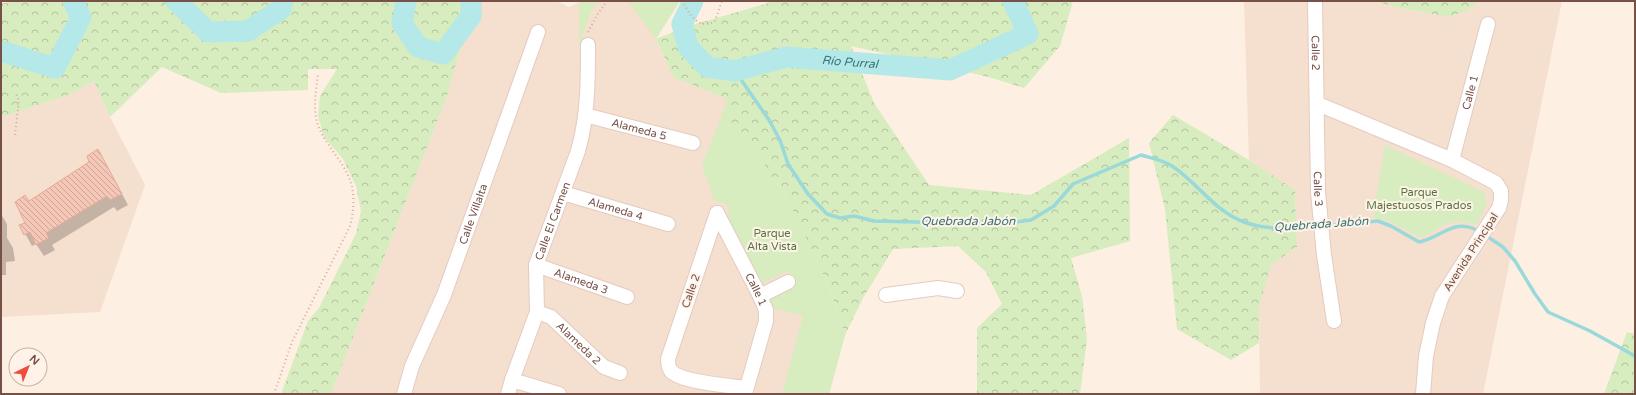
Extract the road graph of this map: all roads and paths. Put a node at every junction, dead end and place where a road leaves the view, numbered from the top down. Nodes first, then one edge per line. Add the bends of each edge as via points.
1 (607, 1) edge
2 (682, 1) edge
3 (722, 1) edge
4 (1315, 1) edge
5 (1488, 24) dead end
6 (538, 32) dead end
7 (588, 45) joint
8 (318, 74) dead end
9 (16, 93) dead end
10 (1318, 104) junction
11 (585, 115) junction
12 (15, 135) dead end
13 (694, 143) dead end
14 (1452, 160) junction
15 (563, 193) junction
16 (717, 213) joint
17 (668, 224) dead end
18 (536, 265) junction
19 (788, 282) dead end
20 (957, 291) dead end
21 (886, 295) dead end
22 (760, 296) junction
23 (627, 297) dead end
24 (537, 312) junction
25 (1334, 320) dead end
26 (620, 373) dead end
27 (512, 380) junction
28 (746, 391) edge
29 (274, 394) edge
30 (404, 394) edge
31 (508, 394) edge
32 (559, 394) edge
33 (1423, 394) edge

1 - 7 path via 588,30
2 - 3 path via 693,18 703,24 715,21
4 - 10 street, Calle 2
5 - 14 street, Calle 1
6 - 30 street, Calle Villalta via 444,295 412,366
7 - 11 street, Calle El Carmen
8 - 29 path via 315,109 319,128 349,179 353,190 353,213 350,226 292,342
9 - 12 path via 19,101
10 - 14 street, Avenida Principal
10 - 25 street, Calle 3 via 1318,192
11 - 13 street, Alameda 5
11 - 15 street, Calle El Carmen via 583,134
14 - 33 street, Avenida Principal via 1496,183 1501,191 1501,200 1499,208 1442,296 1427,350
15 - 17 street, Alameda 4
15 - 18 street, Calle El Carmen
16 - 22 street, Calle 1
16 - 28 street, Calle 2 via 668,359 670,370 680,378
18 - 23 street, Alameda 3
18 - 24 street, Calle El Carmen
19 - 22 street
20 - 21 street via 938,288
22 - 28 street, Calle 1 via 766,310 766,321
24 - 26 street, Alameda 2 via 551,317 604,367
24 - 27 street, Calle El Carmen
27 - 31 street, Calle El Carmen
27 - 32 street

